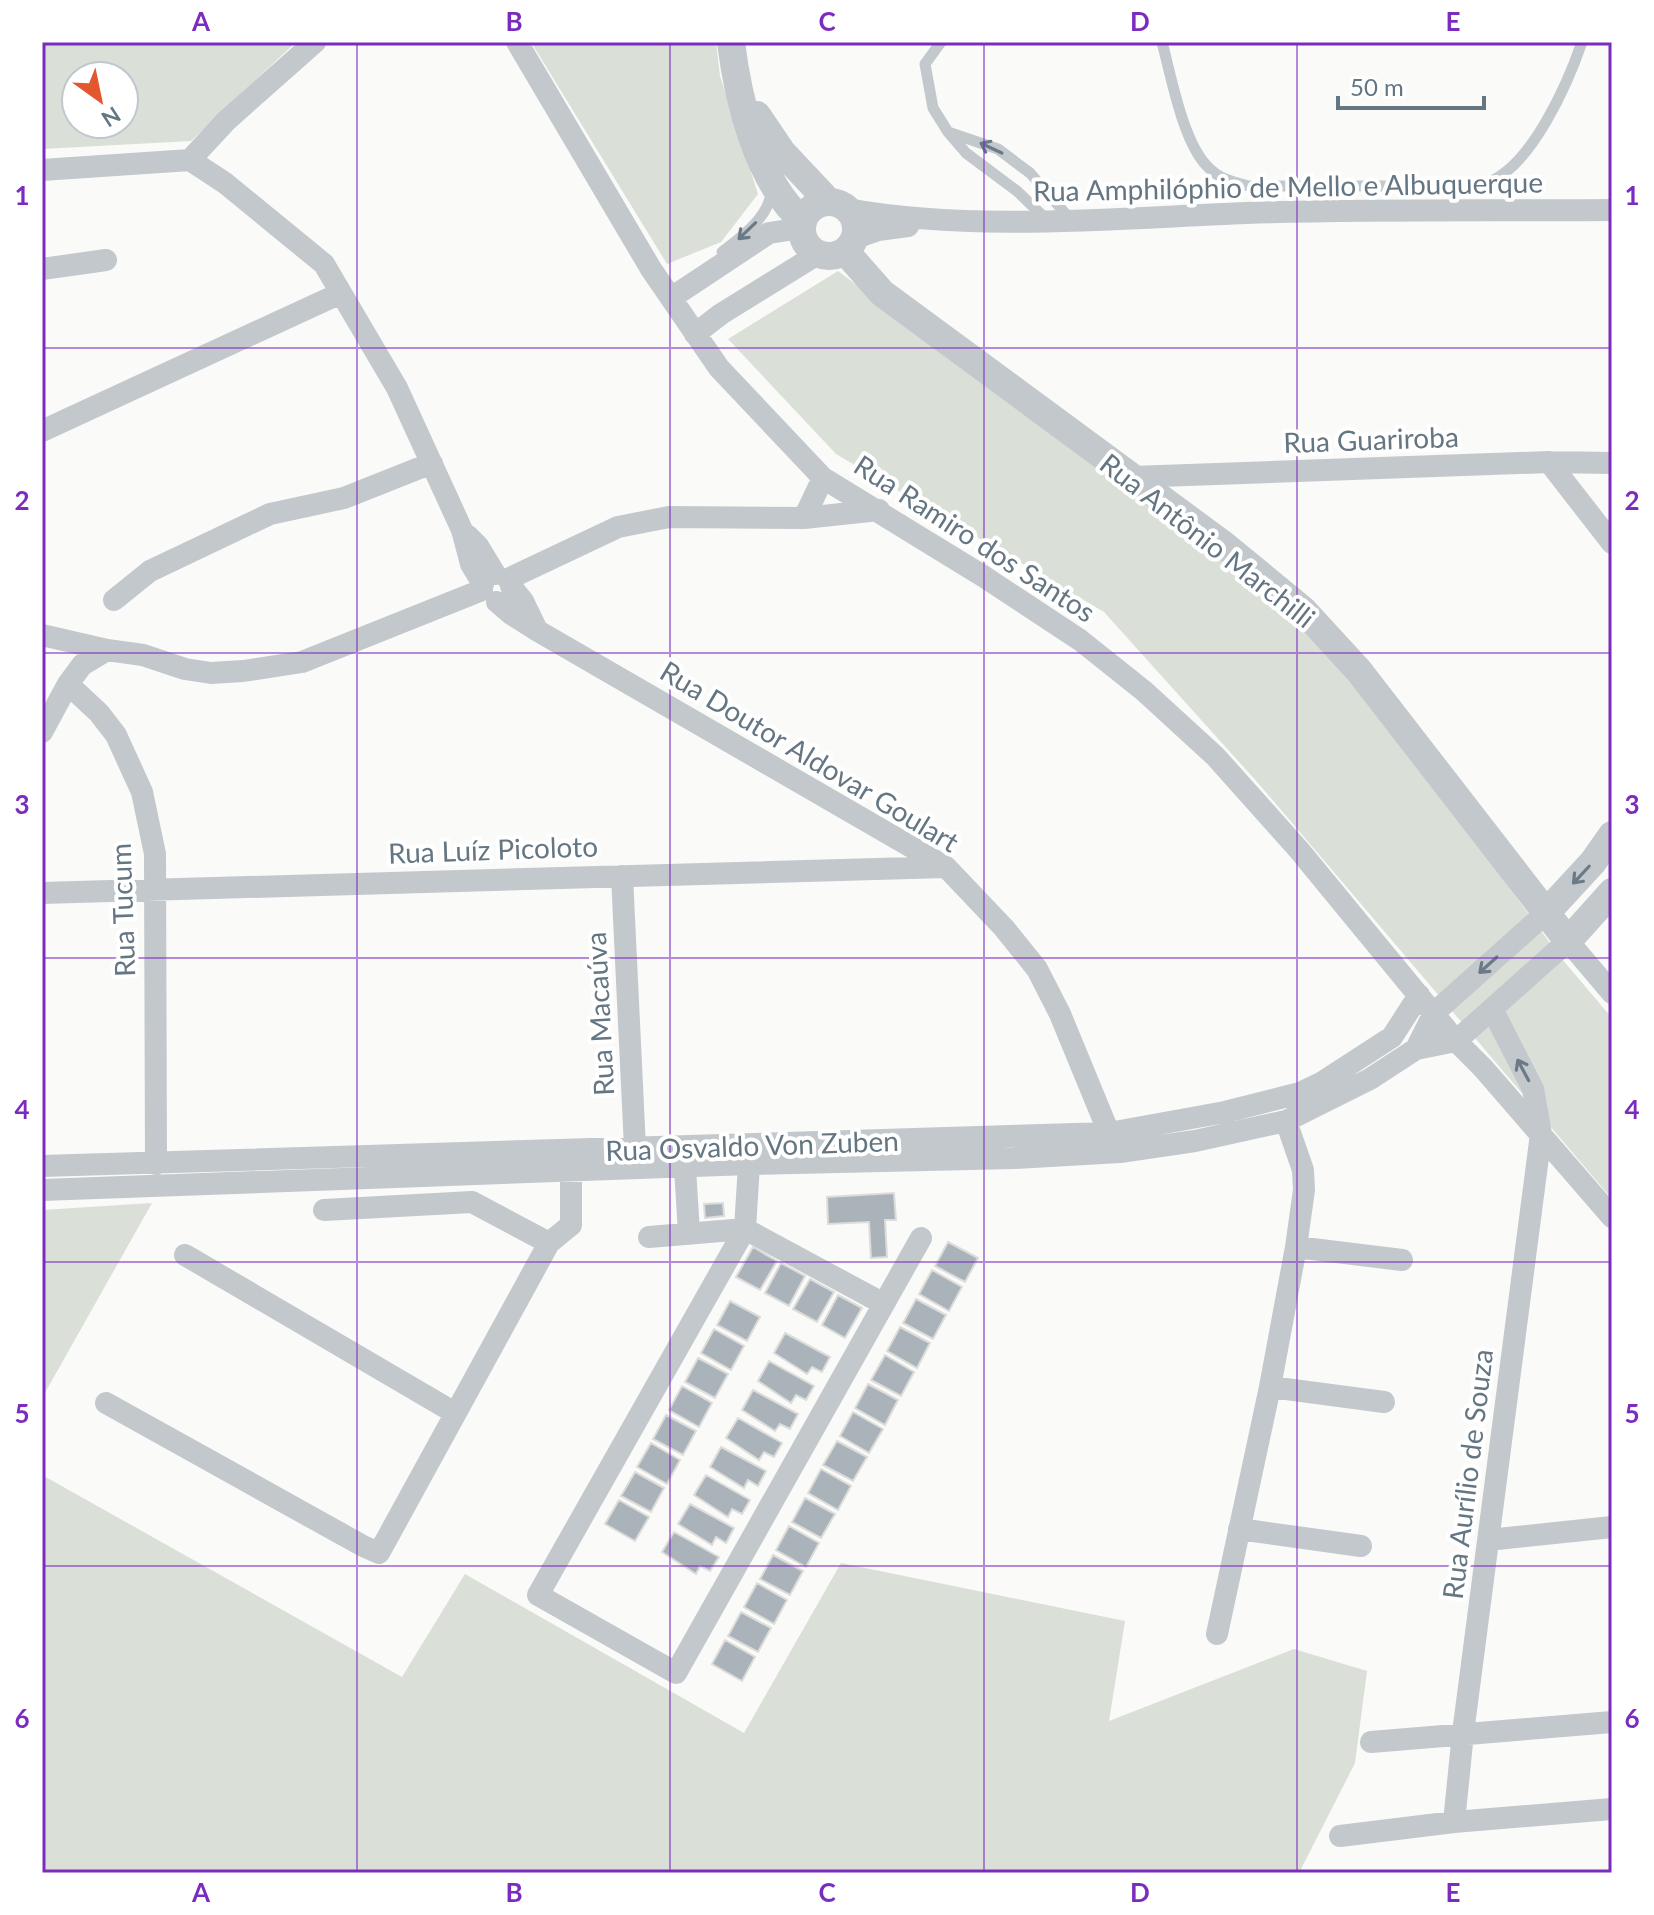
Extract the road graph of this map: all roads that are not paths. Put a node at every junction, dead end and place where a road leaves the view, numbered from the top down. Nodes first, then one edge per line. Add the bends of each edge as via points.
1 (315, 42) edge
2 (517, 42) edge
3 (731, 42) edge
4 (941, 42) edge
5 (1162, 42) edge
6 (1582, 42) edge
7 (736, 84) junction
8 (948, 132) junction
9 (190, 160) junction
10 (766, 169) junction
11 (42, 170) edge
12 (838, 205) junction
13 (1612, 210) edge
14 (965, 220) junction
15 (1071, 220) junction
16 (1048, 221) junction
17 (821, 238) junction
18 (106, 260) dead end
19 (42, 269) edge
20 (341, 293) junction
21 (671, 298) junction
22 (695, 334) junction
23 (42, 431) edge
24 (1549, 462) junction
25 (432, 463) junction
26 (1612, 463) edge
27 (1132, 477) junction
28 (823, 478) junction
29 (879, 510) junction
30 (804, 518) junction
31 (1612, 543) edge
32 (496, 586) junction
33 (114, 600) dead end
34 (42, 635) edge
35 (107, 650) junction
36 (68, 684) junction
37 (42, 732) edge
38 (1612, 835) edge
39 (946, 867) junction
40 (622, 876) junction
41 (155, 889) junction
42 (1612, 892) edge
43 (42, 893) edge
44 (1546, 913) junction
45 (1568, 941) junction
46 (1612, 993) edge
47 (1419, 995) junction
48 (1492, 1009) junction
49 (1434, 1013) junction
50 (1456, 1041) junction
51 (1416, 1049) junction
52 (1286, 1121) junction
53 (1109, 1133) junction
54 (1541, 1134) junction
55 (635, 1148) junction
56 (156, 1164) junction
57 (749, 1164) junction
58 (42, 1166) edge
59 (685, 1168) junction
60 (571, 1172) junction
61 (42, 1190) edge
62 (324, 1210) dead end
63 (1612, 1217) edge
64 (745, 1229) junction
65 (689, 1233) junction
66 (649, 1237) dead end
67 (921, 1238) dead end
68 (549, 1243) junction
69 (1296, 1247) junction
70 (185, 1255) dead end
71 (1402, 1260) dead end
72 (884, 1304) junction
73 (1270, 1387) junction
74 (1384, 1402) dead end
75 (106, 1403) dead end
76 (455, 1413) junction
77 (1612, 1527) edge
78 (1239, 1529) junction
79 (1488, 1540) junction
80 (1361, 1546) dead end
81 (1217, 1634) dead end
82 (1612, 1722) edge
83 (1463, 1733) junction
84 (1371, 1742) dead end
85 (1612, 1809) edge
86 (1454, 1822) junction
87 (1340, 1836) dead end

1 - 9 street
2 - 21 street, Rua Ramiro dos Santos
3 - 7 street, Rua Antônio Marchilli
4 - 8 lane via 925,64 928,95
5 - 6 lane via 1192,147 1224,179 1248,186 1471,186 1506,172 1540,135
7 - 10 street, Rua Antônio Marchilli
7 - 12 street, Rua Antônio Marchilli via 782,152
15 -> 8 lane via 1030,173 998,149
8 - 16 lane
9 - 11 street
9 - 20 street, Rua Doutor Aldovar Goulart via 324,264
10 - 17 street, Rua Antônio Marchilli via 790,210
10 -> 21 lane via 773,192 753,227
12 - 14 street, Rua Amphilóphio de Mello e Albuquerque
12 - 17 street via 855,222
12 - 17 street via 817,204 808,211
13 - 15 street, Rua Amphilóphio de Mello e Albuquerque via 1293,211
14 - 16 street, Rua Amphilóphio de Mello e Albuquerque
14 - 17 street, Rua Amphilóphio de Mello e Albuquerque
15 - 16 street, Rua Amphilóphio de Mello e Albuquerque
17 - 21 street, Rua Amphilóphio de Mello e Albuquerque via 769,233
17 - 22 street
17 - 27 street, Rua Antônio Marchilli via 882,293
18 - 19 street
20 - 23 street
20 - 25 street, Rua Doutor Aldovar Goulart via 397,388
21 - 22 street, Rua Ramiro dos Santos
22 - 28 street, Rua Ramiro dos Santos via 719,368
24 - 26 street, Rua Guariroba
24 - 27 street, Rua Guariroba
24 - 31 street
25 - 32 street, Rua Doutor Aldovar Goulart via 462,530 478,546
25 - 33 street via 344,498 270,514 150,571
27 - 44 street, Rua Antônio Marchilli via 1303,610 1359,671
28 - 29 street, Rua Ramiro dos Santos
28 - 30 street
29 - 30 street
29 - 47 street, Rua Ramiro dos Santos via 1080,640 1144,691 1215,756
30 - 32 street via 669,517 618,527
32 - 35 street via 302,662 211,673
32 - 39 street, Rua Doutor Aldovar Goulart via 523,601 538,631
34 - 35 street
35 - 36 street via 82,665
36 - 37 street
36 - 41 street, Rua Tucum via 116,735 142,792 155,854
38 -> 44 street
39 - 40 street, Rua Luíz Picoloto
39 - 53 street, Rua Doutor Aldovar Goulart via 1037,969
40 - 41 street, Rua Luíz Picoloto
40 - 55 street, Rua Macaúva
41 - 43 street, Rua Luíz Picoloto
41 - 56 street, Rua Tucum
42 - 45 street
44 - 45 street, Rua Antônio Marchilli
44 -> 49 street
45 - 46 street, Rua Antônio Marchilli
45 - 48 street
47 - 49 street, Rua Ramiro dos Santos
47 - 53 street, Rua Osvaldo Von Zuben via 1392,1037 1300,1093
48 - 50 street
54 -> 48 street via 1533,1089
49 - 50 street, Rua Ramiro dos Santos
49 - 51 street
50 - 51 street, Rua Osvaldo Von Zuben
50 - 54 street, Rua Ramiro dos Santos
51 - 52 street, Rua Osvaldo Von Zuben
52 - 57 street, Rua Osvaldo Von Zuben via 1120,1152
52 - 69 street via 1303,1170
53 - 55 street, Rua Osvaldo Von Zuben
54 - 63 street, Rua Ramiro dos Santos
54 - 79 street, Rua Aurílio de Souza
55 - 56 street, Rua Osvaldo Von Zuben
56 - 58 street, Rua Osvaldo Von Zuben
57 - 59 street, Rua Osvaldo Von Zuben
57 - 64 street
59 - 60 street, Rua Osvaldo Von Zuben
59 - 65 street
60 - 61 street, Rua Osvaldo Von Zuben
60 - 68 street via 571,1225
62 - 68 street via 472,1202
64 - 65 street
64 - 72 street
64 - 72 street via 538,1595 676,1673
65 - 66 street
67 - 72 street
68 - 76 street
69 - 71 street
69 - 73 street
70 - 76 street
73 - 74 street
73 - 78 street
75 - 76 street via 379,1553
77 - 79 street
78 - 80 street
78 - 81 street
79 - 83 street, Rua Aurílio de Souza
82 - 83 street
83 - 84 street
83 - 86 street, Rua Aurílio de Souza
85 - 86 street
86 - 87 street

